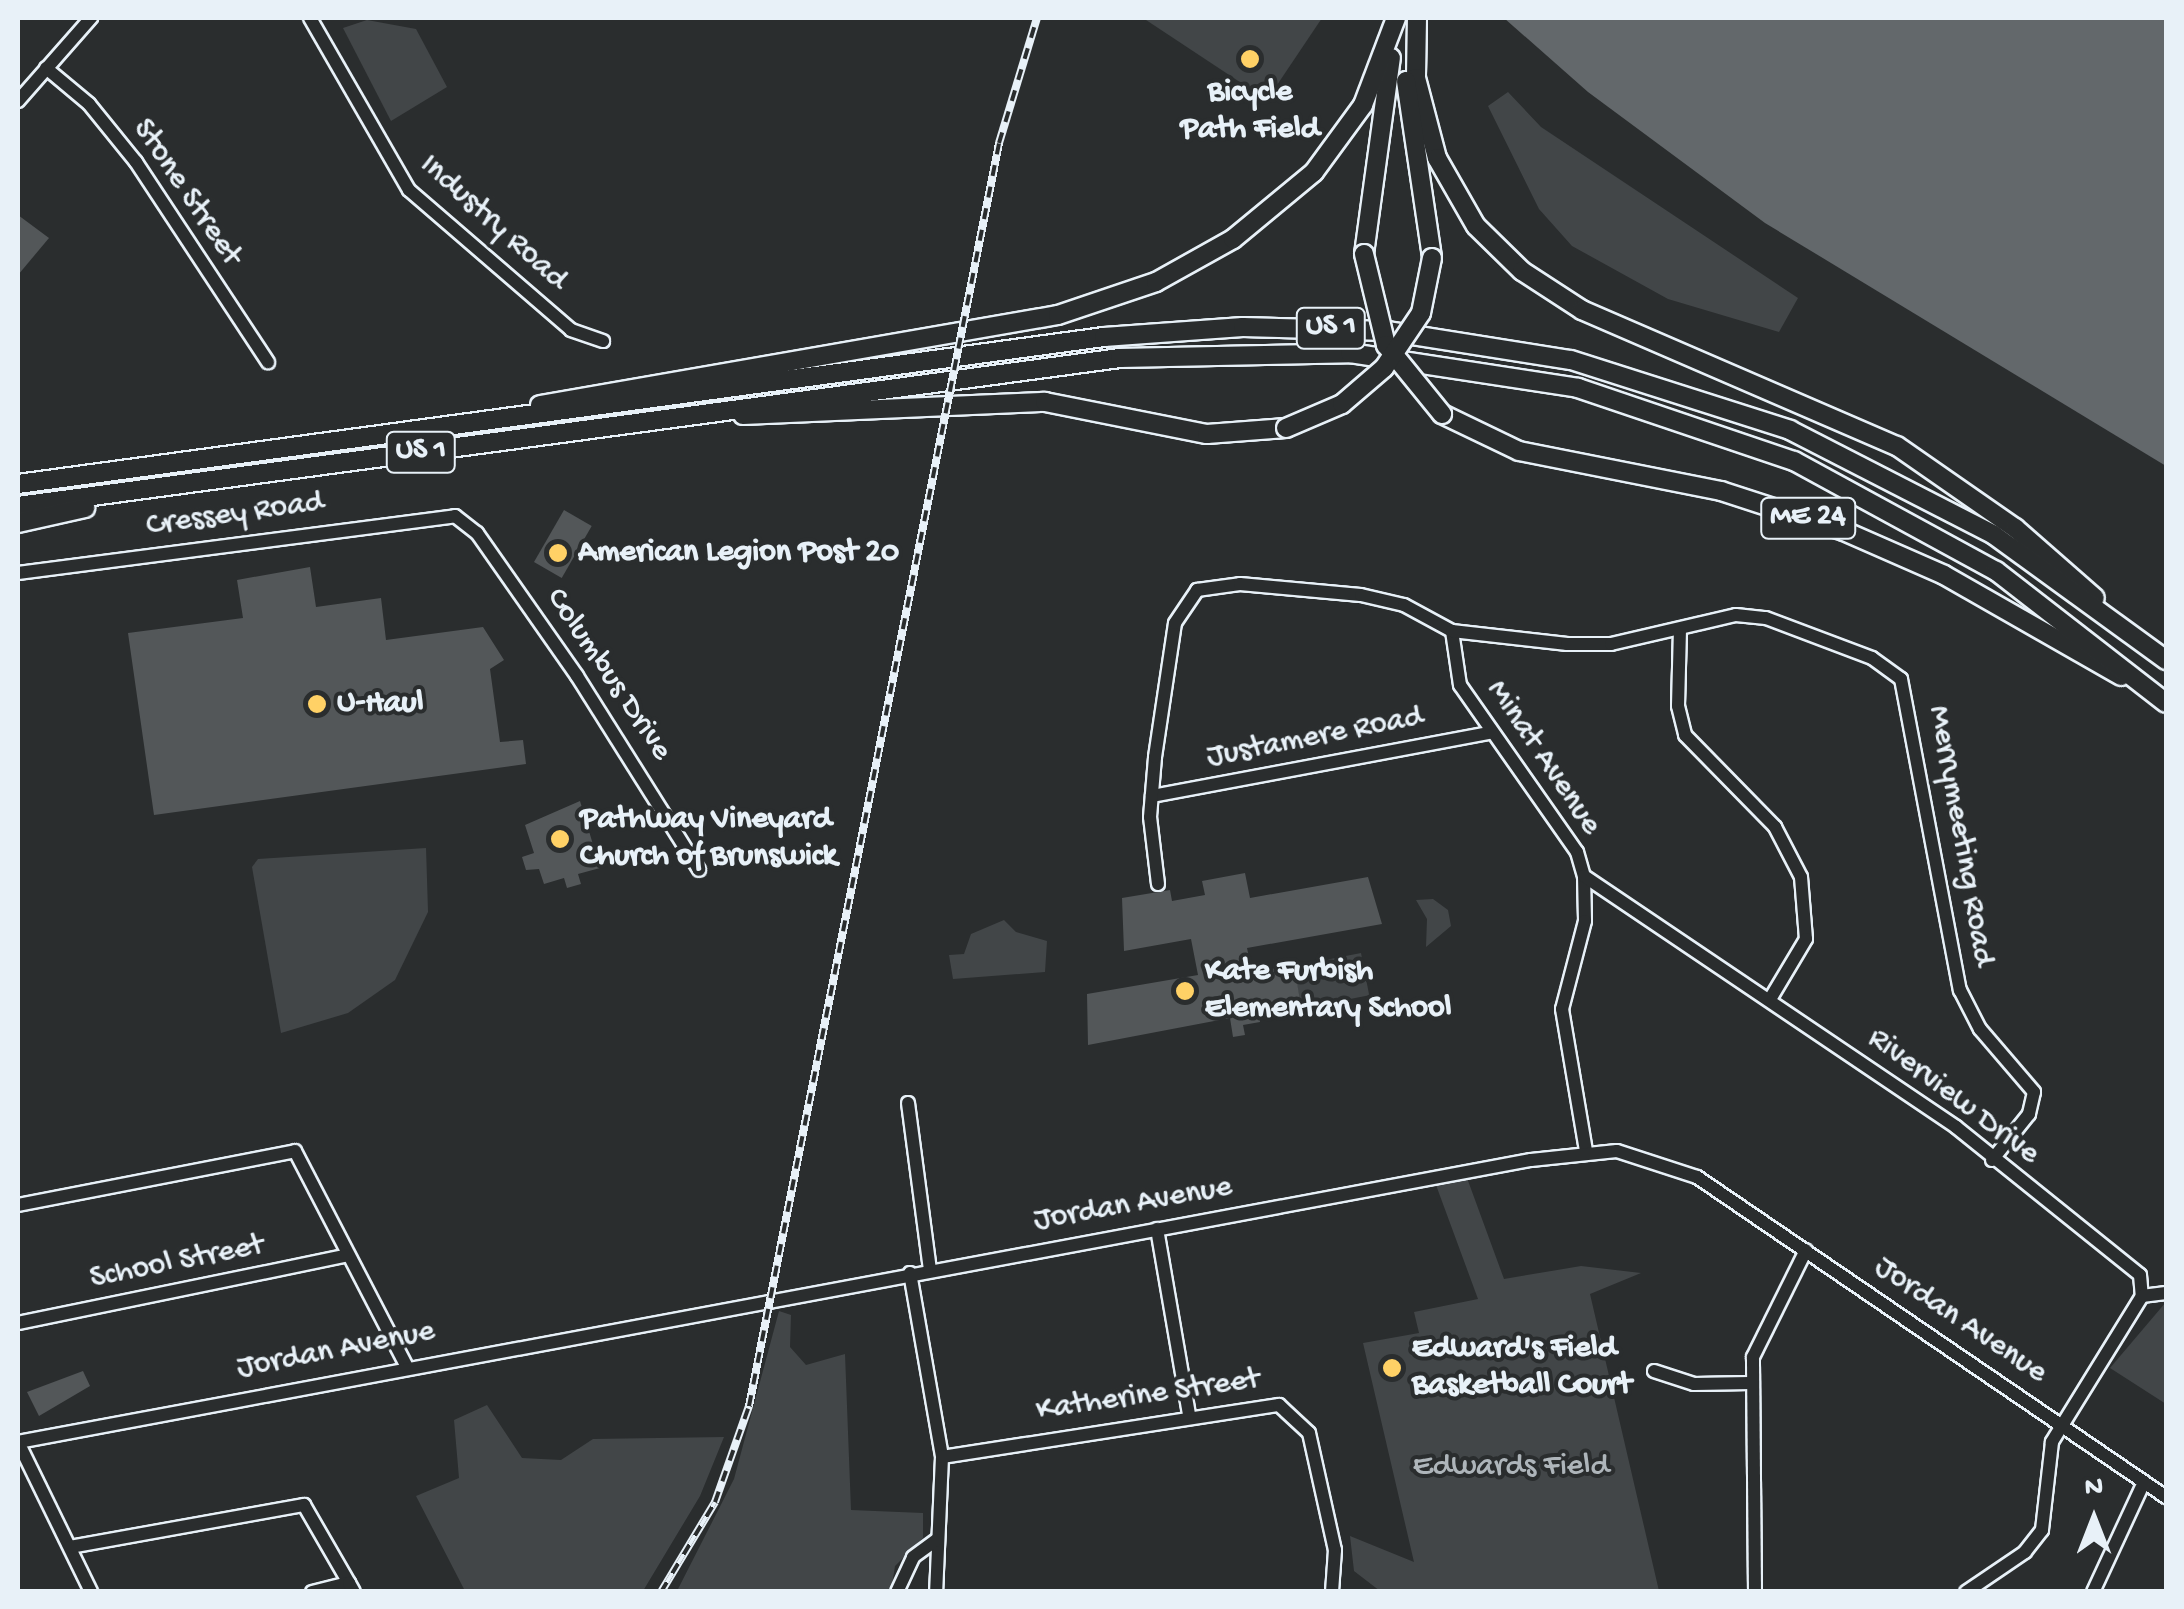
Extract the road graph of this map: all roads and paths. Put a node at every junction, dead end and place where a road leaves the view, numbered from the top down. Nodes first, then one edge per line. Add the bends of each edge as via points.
1 (91, 18) edge
2 (310, 18) edge
3 (1396, 18) edge
4 (1417, 19) edge
5 (46, 68) junction
6 (18, 101) edge
7 (604, 341) dead end
8 (268, 362) dead end
9 (723, 411) junction
10 (502, 418) junction
11 (18, 484) edge
12 (118, 492) junction
13 (18, 506) edge
14 (460, 519) joint
15 (18, 523) edge
16 (18, 573) edge
17 (2104, 611) junction
18 (1680, 629) junction
19 (1452, 631) junction
20 (2166, 660) edge
21 (2150, 690) junction
22 (2166, 703) edge
23 (1490, 732) junction
24 (1152, 796) junction
25 (699, 870) dead end
26 (1584, 876) junction
27 (1158, 884) dead end
28 (1772, 996) junction
29 (908, 1103) dead end
30 (1586, 1150) junction
31 (1992, 1160) junction
32 (18, 1205) edge
33 (1157, 1229) junction
34 (1806, 1250) junction
35 (348, 1254) junction
36 (930, 1269) junction
37 (910, 1274) junction
38 (2166, 1292) edge
39 (2142, 1296) junction
40 (18, 1323) edge
41 (406, 1365) junction
42 (1654, 1371) dead end
43 (1750, 1382) junction
44 (1189, 1414) junction
45 (2061, 1423) junction
46 (18, 1442) edge
47 (942, 1456) junction
48 (34, 1474) junction
49 (18, 1481) edge
50 (2144, 1482) junction
51 (2166, 1497) edge
52 (936, 1540) junction
53 (70, 1547) junction
54 (352, 1588) edge
55 (91, 1592) edge
56 (312, 1592) edge
57 (897, 1592) edge
58 (936, 1592) edge
59 (1332, 1592) edge
60 (1755, 1592) edge
61 (1966, 1592) edge
62 (2093, 1592) edge

1 - 5 street
2 - 7 street, Industry Road via 409,190 572,330
3 - 10 highway via 1363,105 1314,172 1234,239 1156,282 1058,315 562,398
3 - 21 highway, ME 24, bridge via 1364,254 1386,344 1442,414 1507,448 1732,494 1844,531 1944,576
4 - 9 highway, bridge via 1406,44 1406,85 1432,258 1420,313 1384,368 1342,404 1286,428 1207,434 1044,402 754,418
4 - 17 highway via 1418,94 1442,172 1482,233 1522,270 1582,310 1897,446 2082,580
5 - 6 street
5 - 8 street, Stone Street via 89,104 136,162
9 - 12 highway, US 1
9 - 21 highway, US 1 via 1212,351 1350,353 1533,377 1666,412 1877,501 1996,572
10 - 11 highway, US 1
10 - 17 highway, US 1 via 1152,332 1293,327 1432,336 1618,372 1790,430 1954,511
12 - 13 highway, US 1
12 - 15 highway
14 - 16 street, Cressey Road via 430,515
14 - 25 street, Columbus Drive via 578,676
17 - 20 highway, US 1
18 - 19 street, Merrymeeting Road via 1589,645
18 - 28 street via 1678,706 1685,735 1774,826 1801,877 1806,939
18 - 31 street, Merrymeeting Road via 1756,616 1872,658 1901,679 1960,990 1980,1030 2034,1092 2028,1114
19 - 23 street, Minat Avenue via 1455,670
19 - 24 street, Merrymeeting Road via 1404,606 1361,595 1240,584 1196,590 1172,638
21 - 22 highway, US 1
23 - 24 street, Justamere Road
23 - 26 street, Minat Avenue via 1577,852
24 - 27 street, Merrymeeting Road
26 - 28 street, Riverview Drive
26 - 30 street, Minat Avenue via 1585,921 1562,1009
28 - 31 street, Riverview Drive
29 - 36 street
30 - 33 street, Jordan Avenue
30 - 34 street, Jordan Avenue via 1664,1160
31 - 39 street, Riverview Drive via 2135,1267
32 - 35 street via 295,1151
33 - 36 street, Jordan Avenue
33 - 44 street
34 - 43 street via 1763,1329
34 - 45 street, Jordan Avenue
35 - 40 street, School Street
35 - 41 street
36 - 37 street, Jordan Avenue
37 - 41 street, Jordan Avenue
37 - 47 street
38 - 39 street
39 - 45 street
41 - 46 street, Jordan Avenue
42 - 43 street via 1694,1384
43 - 60 street
44 - 47 street, Katherine Street
44 - 59 street, Katherine Street via 1267,1403 1301,1420 1335,1550
45 - 50 street, Jordan Avenue
45 - 61 street via 2042,1530 2025,1552
46 - 48 street
47 - 52 street
48 - 49 street
48 - 53 street
50 - 51 street, Jordan Avenue
50 - 62 street
52 - 57 street via 913,1557
52 - 58 street
53 - 54 street via 304,1505
53 - 55 street
54 - 56 street

